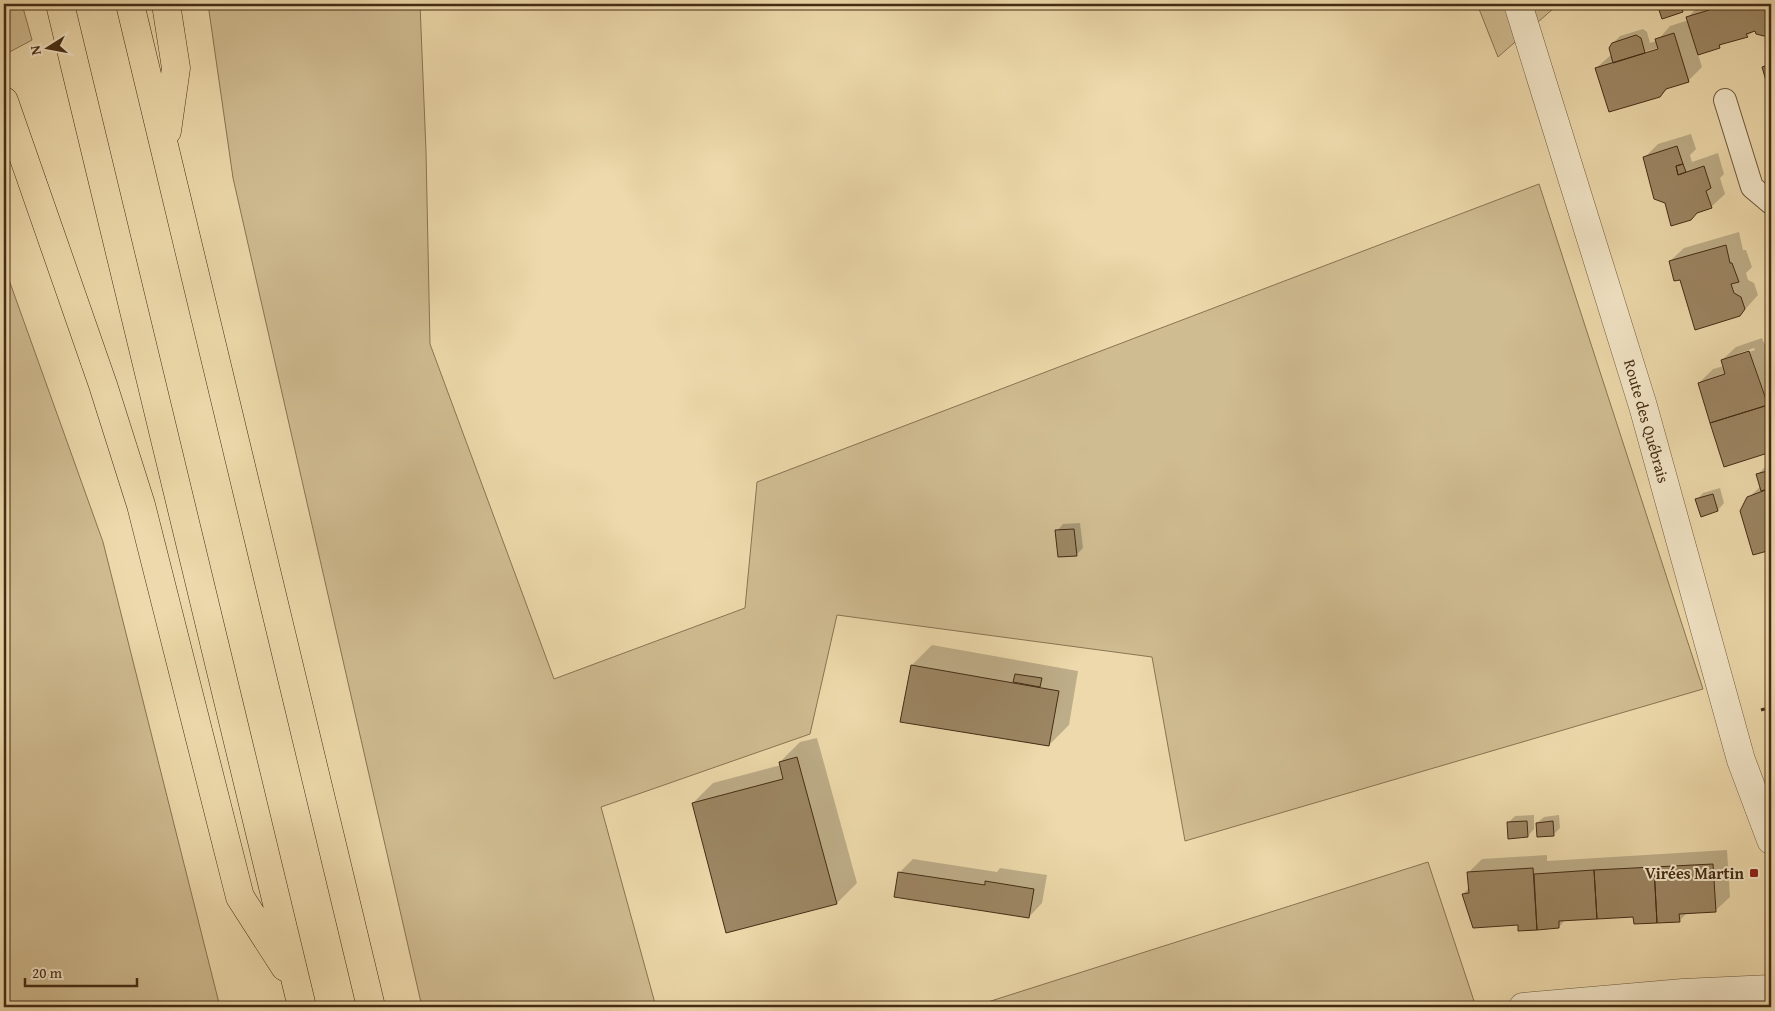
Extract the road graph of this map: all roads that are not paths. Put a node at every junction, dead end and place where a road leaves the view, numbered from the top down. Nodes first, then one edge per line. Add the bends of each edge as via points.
1 (60, 4) edge
2 (130, 4) edge
3 (166, 4) edge
4 (1518, 4) edge
5 (1725, 100) dead end
6 (4, 101) edge
7 (165, 148) junction
8 (1771, 203) edge
9 (1771, 840) edge
10 (1770, 992) edge
11 (299, 996) edge
12 (1685, 1000) edge
13 (371, 1007) edge
14 (1523, 1007) edge

1 - 11 highway
2 - 7 highway
3 - 7 highway via 176,68
4 - 9 street, Route des Québrais via 1644,406 1741,760
5 - 8 lane via 1752,187
6 - 11 highway via 103,385 141,505 240,897
7 - 13 highway
10 - 12 street
12 - 14 street

